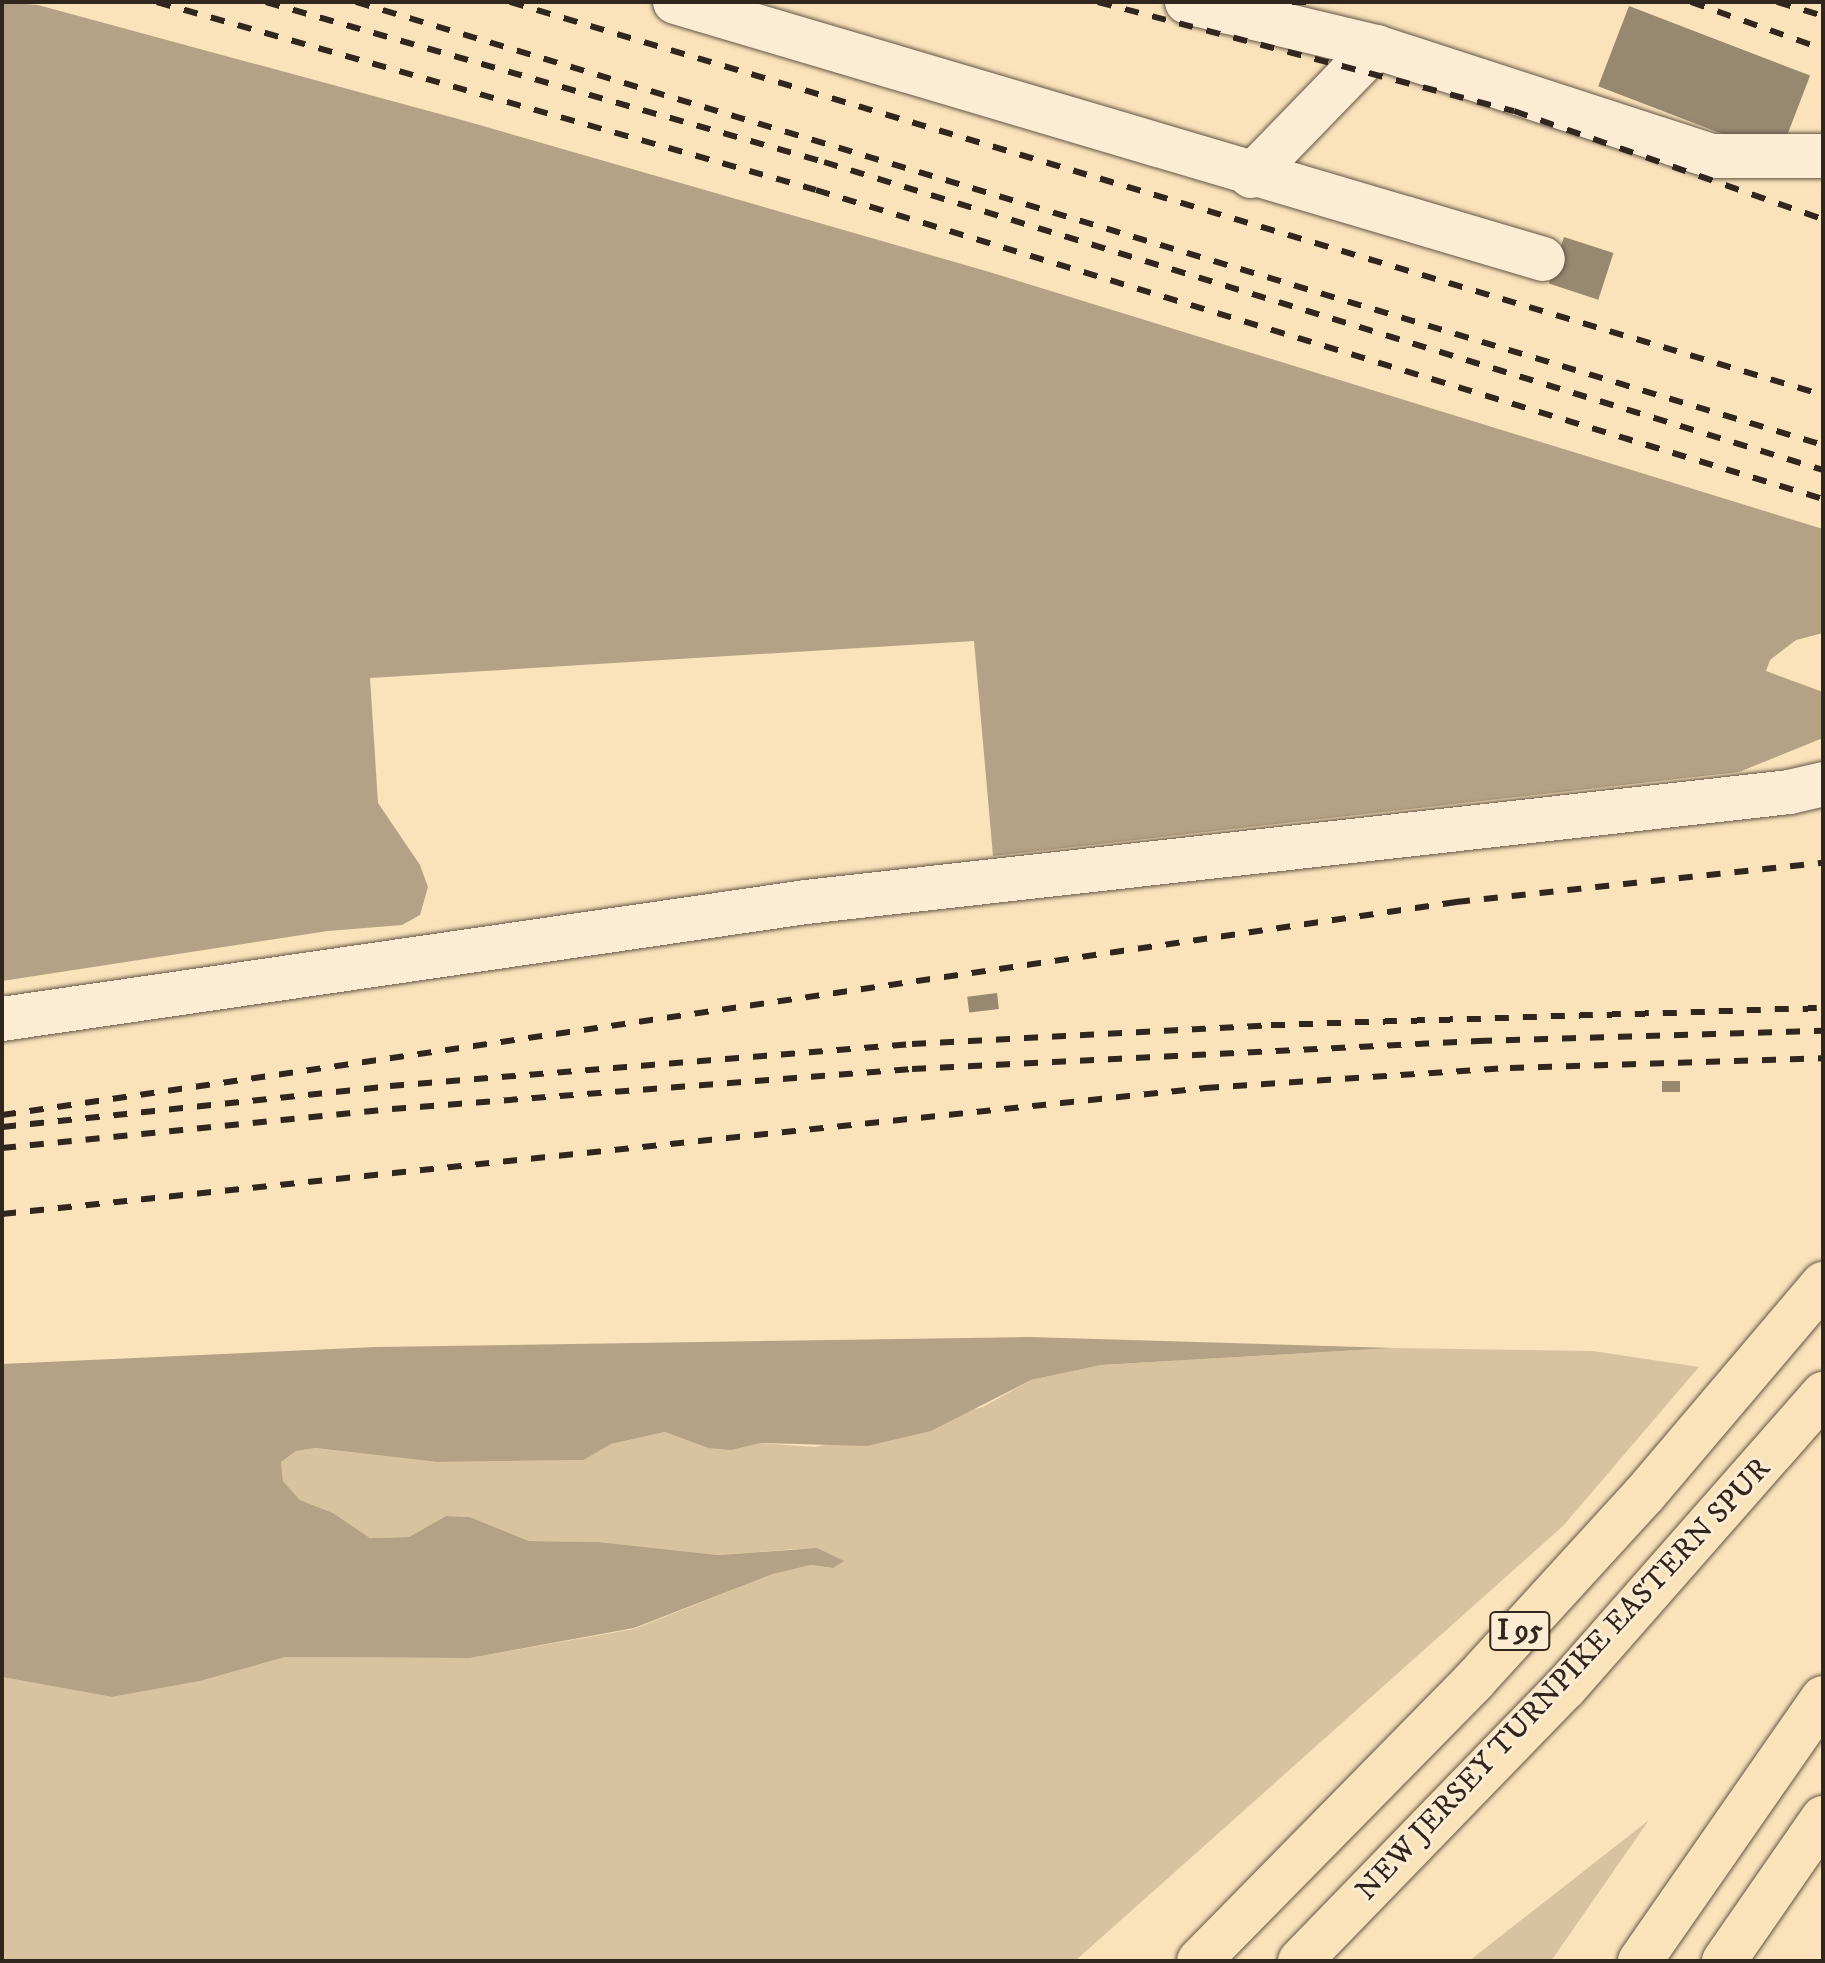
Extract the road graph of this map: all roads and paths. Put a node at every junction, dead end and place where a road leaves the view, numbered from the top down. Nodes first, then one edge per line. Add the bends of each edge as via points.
1 (675, 2) edge
2 (1187, 2) edge
3 (1376, 47) junction
4 (1823, 156) edge
5 (1251, 176) junction
6 (1543, 259) dead end
7 (1823, 784) edge
8 (2, 1019) edge
9 (1823, 1284) edge
10 (1823, 1394) edge
11 (1823, 1698) edge
12 (1823, 1818) edge
13 (1199, 1961) edge
14 (1300, 1961) edge
15 (1640, 1961) edge
16 (1724, 1961) edge

1 - 5 lane
2 - 3 lane
3 - 4 lane via 1711,156
3 - 5 lane
5 - 6 lane
7 - 8 lane via 1774,794 777,905
9 - 13 highway, I 95 via 1533,1617 1346,1816
10 - 14 highway, NEW JERSEY TURNPIKE EASTERN SPUR / I 95 via 1564,1689
11 - 15 highway
12 - 16 highway

